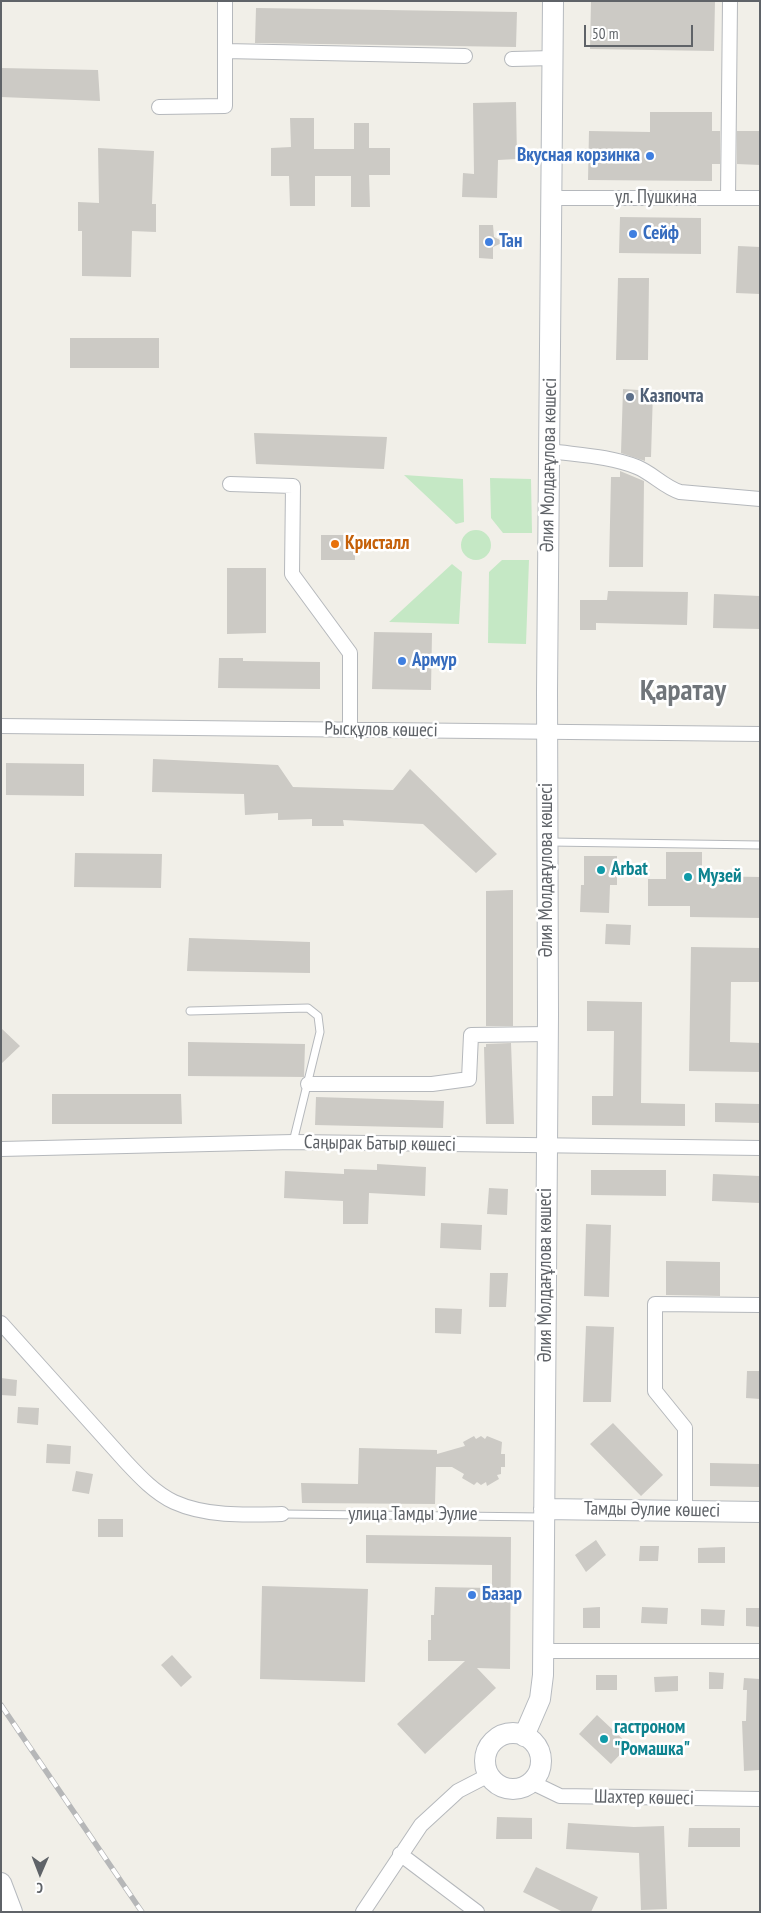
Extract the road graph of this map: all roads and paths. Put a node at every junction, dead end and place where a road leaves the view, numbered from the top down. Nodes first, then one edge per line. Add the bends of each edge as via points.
1 (225, 1) edge
2 (553, 1) edge
3 (730, 1) edge
4 (225, 52) junction
5 (465, 56) dead end
6 (553, 58) junction
7 (512, 59) dead end
8 (159, 107) dead end
9 (553, 198) junction
10 (728, 198) junction
11 (760, 198) edge
12 (550, 450) junction
13 (230, 484) dead end
14 (760, 499) edge
15 (1, 726) edge
16 (350, 730) junction
17 (547, 732) junction
18 (760, 734) edge
19 (547, 842) junction
20 (760, 844) edge
21 (190, 1011) dead end
22 (548, 1034) junction
23 (308, 1084) junction
24 (293, 1142) junction
25 (547, 1146) junction
26 (1, 1148) edge
27 (760, 1148) edge
28 (760, 1305) edge
29 (1, 1323) edge
30 (685, 1511) junction
31 (760, 1512) edge
32 (544, 1513) junction
33 (282, 1514) joint
34 (544, 1651) junction
35 (760, 1651) edge
36 (524, 1736) junction
37 (489, 1775) junction
38 (531, 1782) junction
39 (760, 1799) edge
40 (400, 1854) junction
41 (1, 1883) edge
42 (12, 1912) edge
43 (363, 1912) edge
44 (477, 1912) edge

1 - 4 street
2 - 6 street, Әлия Молдағұлова көшесі
3 - 10 street
4 - 5 street
4 - 8 street via 225,106
6 - 7 street
6 - 9 street, Әлия Молдағұлова көшесі
9 - 10 street, ул. Пушкина
9 - 12 street, Әлия Молдағұлова көшесі
10 - 11 street, ул. Пушкина
12 - 14 street via 625,462 680,492
12 - 17 street, Әлия Молдағұлова көшесі
13 - 16 street via 293,486 292,574 350,653
15 - 16 street, Рысқұлов көшесі
16 - 17 street, Рысқұлов көшесі
17 - 18 street, Рысқұлов көшесі
17 - 19 street, Әлия Молдағұлова көшесі
19 - 20 lane
19 - 22 street, Әлия Молдағұлова көшесі
21 - 23 lane via 308,1008 318,1016 320,1032
22 - 23 street via 471,1035 469,1079 432,1084
22 - 25 street, Әлия Молдағұлова көшесі
23 - 24 lane
24 - 25 street, Саңырак Батыр көшесі
24 - 26 street, Саңырак Батыр көшесі
25 - 27 street, Саңырак Батыр көшесі
25 - 32 street, Әлия Молдағұлова көшесі
28 - 30 street via 655,1304 655,1391 685,1428
29 - 33 street via 126,1462 167,1497 198,1510 250,1515
30 - 31 street, Тамды Әулие көшесі
30 - 32 street, Тамды Әулие көшесі
32 - 33 lane, улица Тамды Эулие
32 - 34 street, Әлия Молдағұлова көшесі
34 - 35 street
34 - 36 street, Әлия Молдағұлова көшесі via 540,1699
36 - 37 street via 505,1734 489,1746 485,1756
36 - 38 street via 533,1742 541,1763
37 - 38 street via 508,1789
37 - 40 street via 458,1791 440,1806
38 - 39 street, Шахтер көшесі via 560,1796
40 - 43 street
40 - 44 street
41 - 42 street

